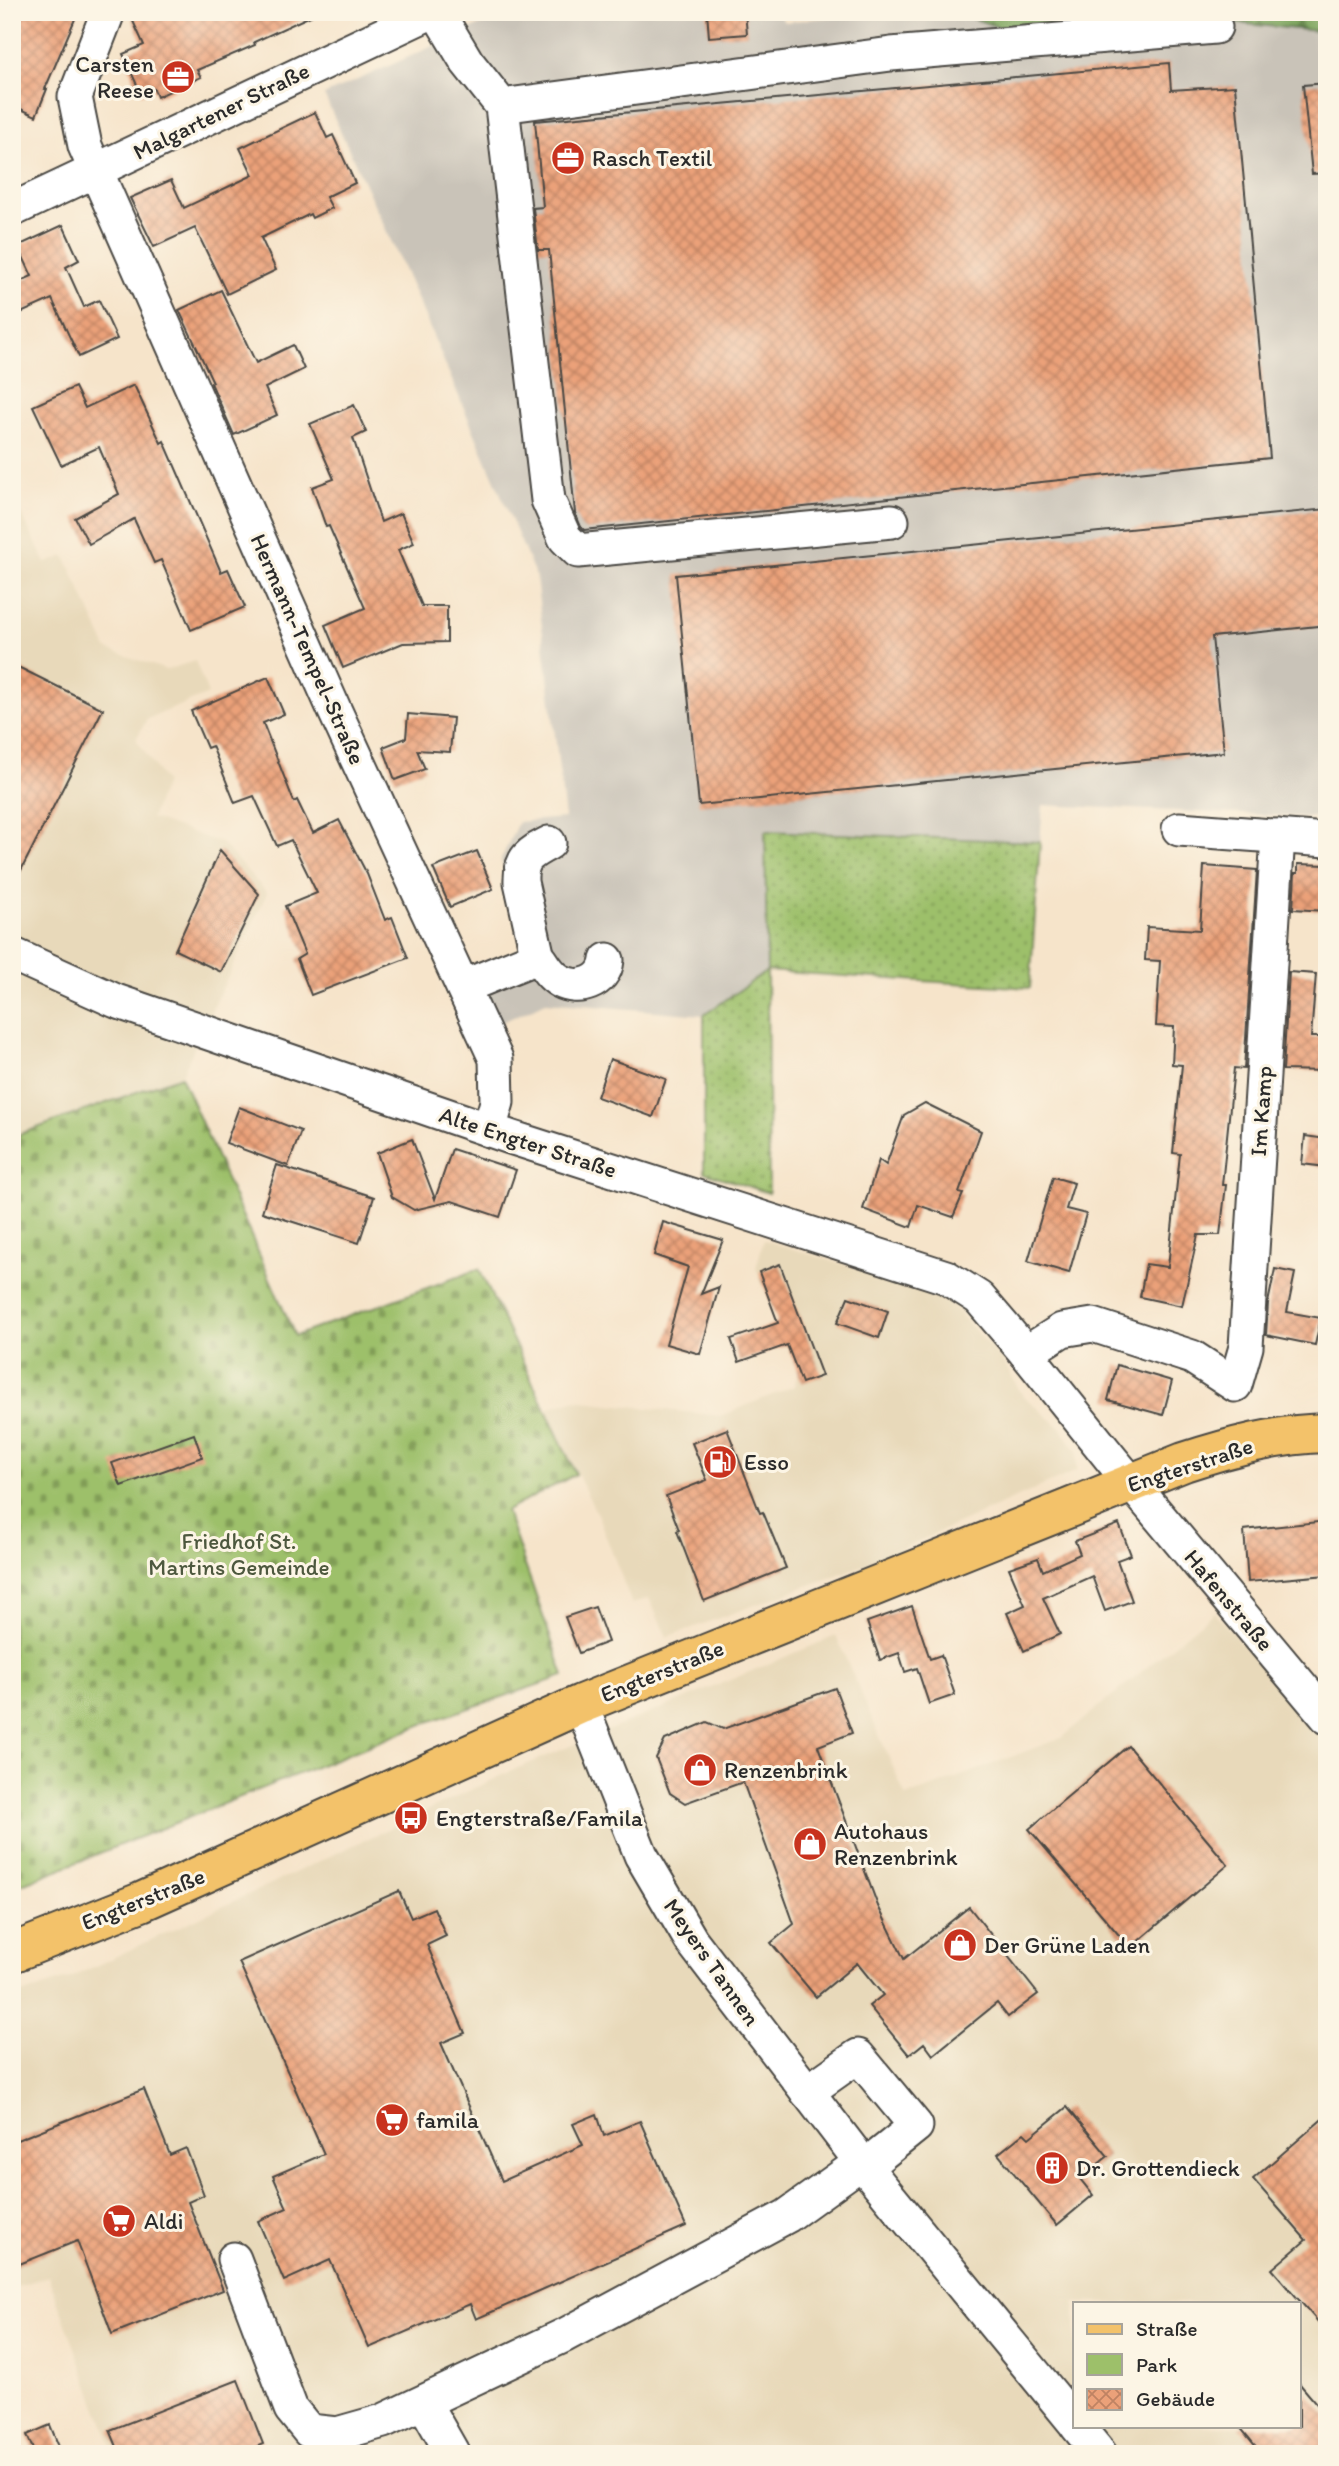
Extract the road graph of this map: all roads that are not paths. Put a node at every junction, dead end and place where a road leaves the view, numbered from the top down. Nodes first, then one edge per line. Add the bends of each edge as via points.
1 (108, 12) edge
2 (431, 12) edge
3 (437, 12) edge
4 (1215, 27) dead end
5 (502, 106) junction
6 (96, 170) junction
7 (12, 210) edge
8 (892, 521) dead end
9 (1179, 829) dead end
10 (1278, 836) junction
11 (1327, 840) edge
12 (549, 843) dead end
13 (12, 954) edge
14 (538, 957) junction
15 (607, 961) dead end
16 (463, 987) junction
17 (489, 1130) junction
18 (1026, 1353) junction
19 (1327, 1433) edge
20 (1132, 1483) junction
21 (581, 1704) junction
22 (1327, 1717) edge
23 (12, 1953) edge
24 (807, 2092) junction
25 (864, 2165) junction
26 (234, 2259) dead end
27 (424, 2403) junction
28 (1073, 2420) edge
29 (1079, 2428) edge
30 (453, 2454) edge
31 (1100, 2454) edge

1 - 6 street, Hermann-Tempel-Straße via 75,97 80,129
2 - 6 street, Malgartener Straße
3 - 5 street via 467,62
4 - 5 street via 891,54
5 - 8 street via 548,500 565,538 578,551
6 - 7 street, Malgartener Straße
6 - 16 street, Hermann-Tempel-Straße via 334,709
9 - 10 street
10 - 11 street
10 - 18 street, Im Kamp via 1246,1347 1235,1385 1192,1357 1093,1325 1062,1330
12 - 14 street via 533,851 521,870
13 - 17 street, Alte Engter Straße via 116,1001
14 - 15 street via 557,980 576,985 595,982
14 - 16 street
16 - 17 street, Hermann-Tempel-Straße via 496,1059 497,1102
17 - 18 street, Alte Engter Straße via 946,1277 979,1298
18 - 20 street, Alte Engter Straße
19 - 20 main road, Engterstraße via 1236,1446
20 - 21 main road, Engterstraße
20 - 22 street, Hafenstraße
21 - 23 main road, Engterstraße via 141,1902
21 - 24 street, Meyers Tannen via 641,1855 684,1929
24 - 25 street, Meyers Tannen
24 - 25 street via 858,2056 916,2126
25 - 27 street via 787,2217
25 - 28 street, Meyers Tannen
26 - 27 street via 290,2409 309,2431 337,2434
27 - 30 street
29 - 31 street, Meyers Tannen

